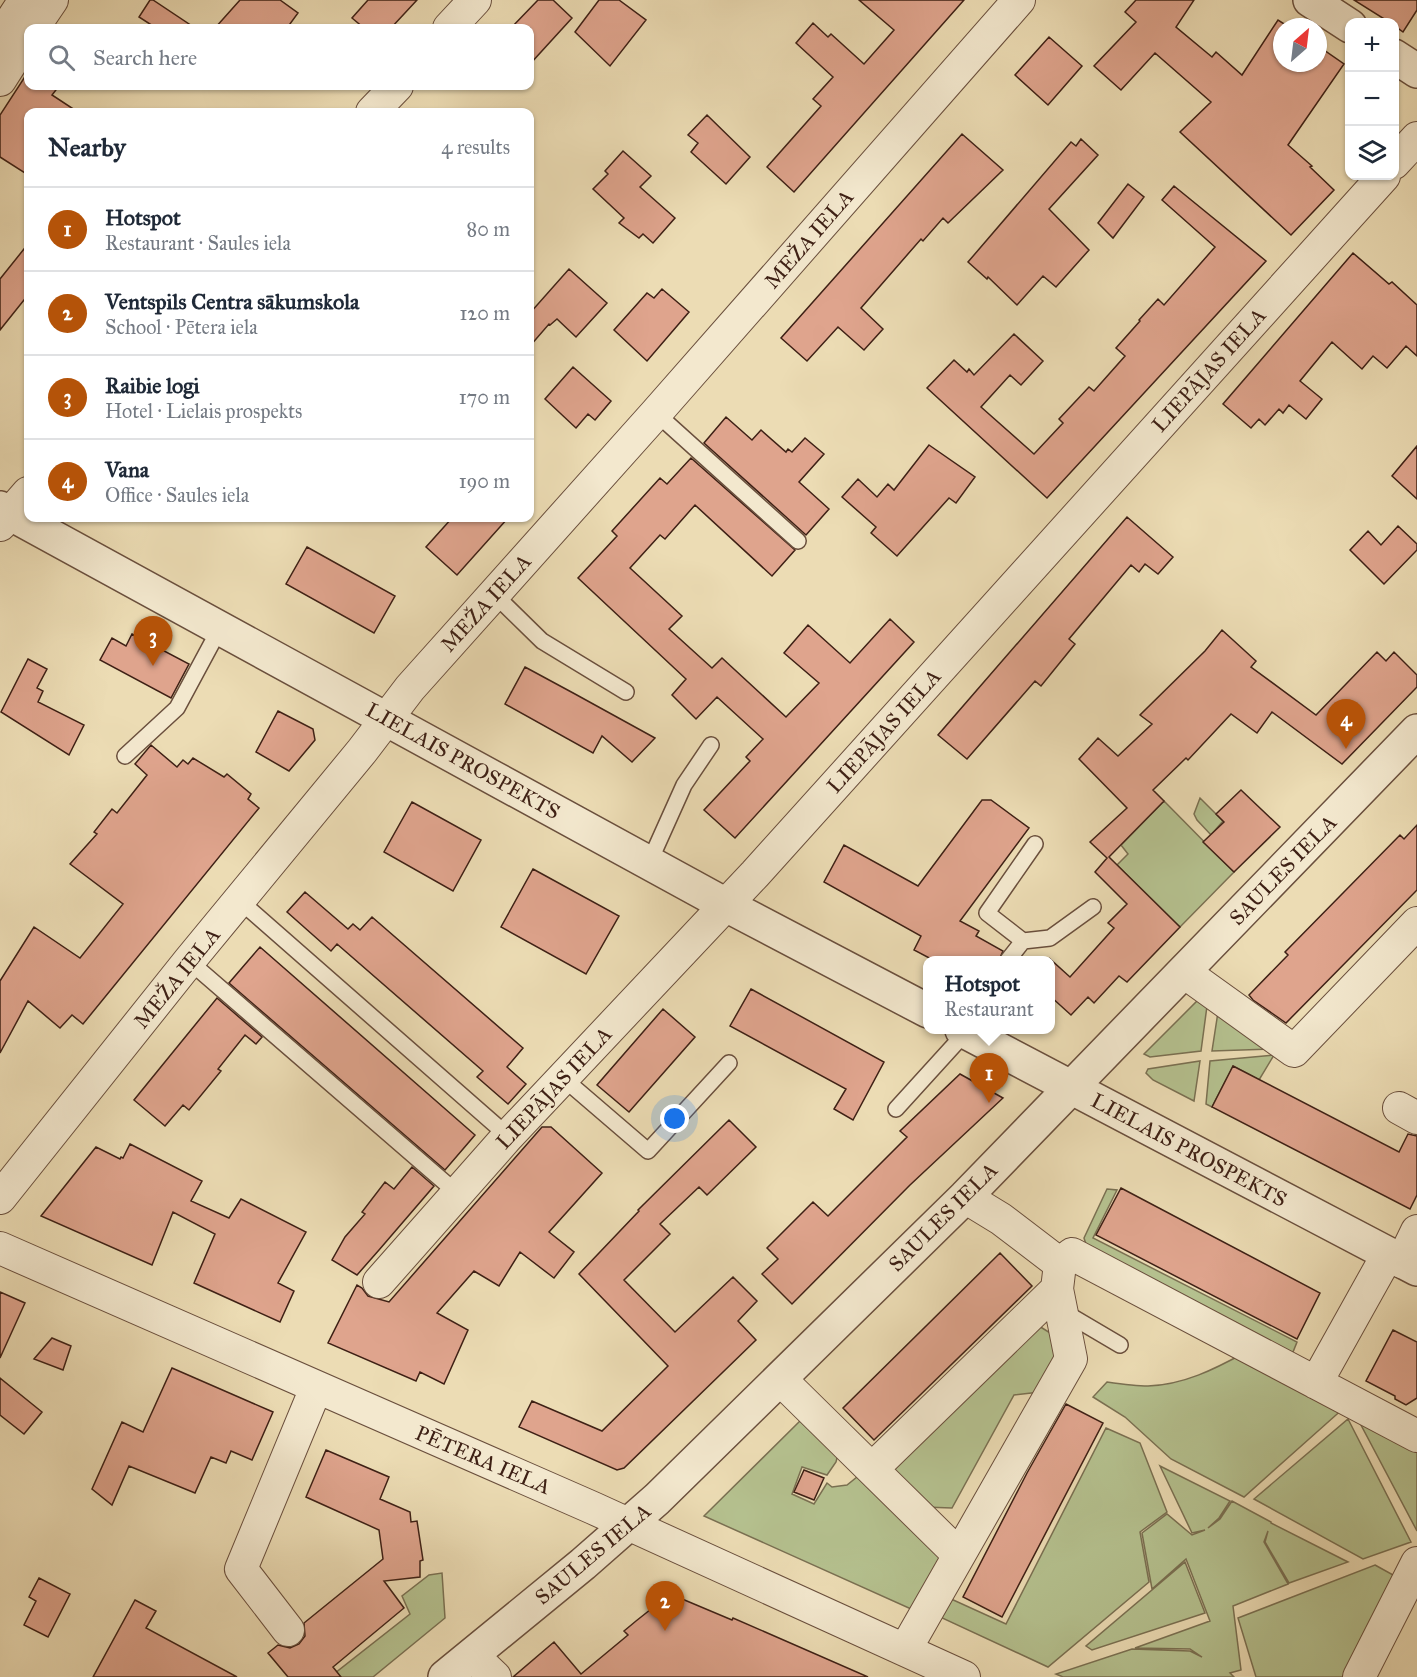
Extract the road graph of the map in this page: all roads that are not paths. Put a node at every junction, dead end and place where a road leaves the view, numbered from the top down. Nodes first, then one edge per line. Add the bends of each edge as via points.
1 (25, 0) edge
2 (52, 0) edge
3 (475, 0) edge
4 (1019, 0) edge
5 (1310, 0) edge
6 (1345, 23) edge
7 (36, 24) edge
8 (453, 24) edge
9 (0, 38) edge
10 (24, 42) edge
11 (1399, 59) edge
12 (1417, 71) edge
13 (0, 80) edge
14 (393, 90) edge
15 (376, 108) edge
16 (1417, 138) edge
17 (1399, 158) edge
18 (1380, 180) edge
19 (656, 413) junction
20 (10, 510) edge
21 (24, 518) edge
22 (31, 522) edge
23 (798, 541) dead end
24 (494, 594) junction
25 (220, 628) junction
26 (626, 692) dead end
27 (386, 719) junction
28 (711, 745) dead end
29 (1412, 746) edge
30 (125, 756) dead end
31 (1035, 844) dead end
32 (649, 863) junction
33 (240, 901) junction
34 (726, 905) junction
35 (1093, 907) dead end
36 (1417, 923) edge
37 (1023, 941) junction
38 (1011, 956) edge
39 (189, 961) junction
40 (1184, 972) junction
41 (923, 1009) edge
42 (961, 1034) edge
43 (970, 1034) edge
44 (729, 1064) dead end
45 (563, 1078) junction
46 (1071, 1089) junction
47 (896, 1109) dead end
48 (508, 1136) junction
49 (457, 1193) junction
50 (965, 1197) junction
51 (0, 1198) edge
52 (1417, 1231) edge
53 (0, 1248) edge
54 (1402, 1262) edge
55 (379, 1282) dead end
56 (1059, 1288) junction
57 (1120, 1345) dead end
58 (780, 1379) junction
59 (1316, 1383) junction
60 (316, 1388) junction
61 (1417, 1436) edge
62 (872, 1469) junction
63 (629, 1524) junction
64 (959, 1555) junction
65 (1417, 1563) edge
66 (288, 1630) dead end
67 (905, 1650) junction
68 (472, 1655) junction
69 (445, 1677) edge
70 (495, 1677) edge
71 (964, 1677) edge
72 (1359, 1677) edge

1 - 9 street
2 - 7 street
3 - 8 street
4 - 19 street, MEŽA IELA
5 - 6 street
10 - 13 street
11 - 12 street
14 - 15 street
16 - 17 street
18 - 34 street, LIEPĀJAS IELA
19 - 23 lane
19 - 24 street, MEŽA IELA
20 - 21 street, LIELAIS PROSPEKTS
22 - 25 street, LIELAIS PROSPEKTS
24 - 26 lane via 542,641
24 - 27 street, MEŽA IELA
25 - 27 street, LIELAIS PROSPEKTS
25 - 30 lane via 177,708
27 - 32 street, LIELAIS PROSPEKTS
27 - 33 street, MEŽA IELA
28 - 32 lane via 684,785
29 - 40 street, SAULES IELA
31 - 37 lane via 987,913
32 - 34 street, LIELAIS PROSPEKTS
33 - 39 street, MEŽA IELA
33 - 48 lane
34 - 41 street, LIELAIS PROSPEKTS
34 - 45 street, LIEPĀJAS IELA
35 - 37 lane via 1050,938
36 - 40 street via 1294,1051
37 - 38 lane
39 - 49 lane
39 - 51 street, MEŽA IELA
40 - 46 street, SAULES IELA
42 - 47 lane
43 - 46 street, LIELAIS PROSPEKTS
44 - 45 lane via 648,1151
45 - 48 street, LIEPĀJAS IELA
46 - 50 street, SAULES IELA
46 - 54 street, LIELAIS PROSPEKTS
48 - 49 street, LIEPĀJAS IELA
49 - 55 street, LIEPĀJAS IELA
50 - 56 street via 1001,1219
50 - 58 street, SAULES IELA
52 - 54 street
53 - 60 street, PĒTERA IELA
54 - 59 street
56 - 57 lane
56 - 59 street via 1072,1254
56 - 62 street
56 - 64 street via 1071,1359
58 - 62 street
58 - 63 street, SAULES IELA
59 - 61 street
60 - 63 street, PĒTERA IELA
60 - 66 street via 240,1569
62 - 64 street
63 - 67 street, PĒTERA IELA
63 - 68 street, SAULES IELA
64 - 67 street
65 - 72 street
67 - 71 street, PĒTERA IELA
68 - 69 street, SAULES IELA
68 - 70 street

